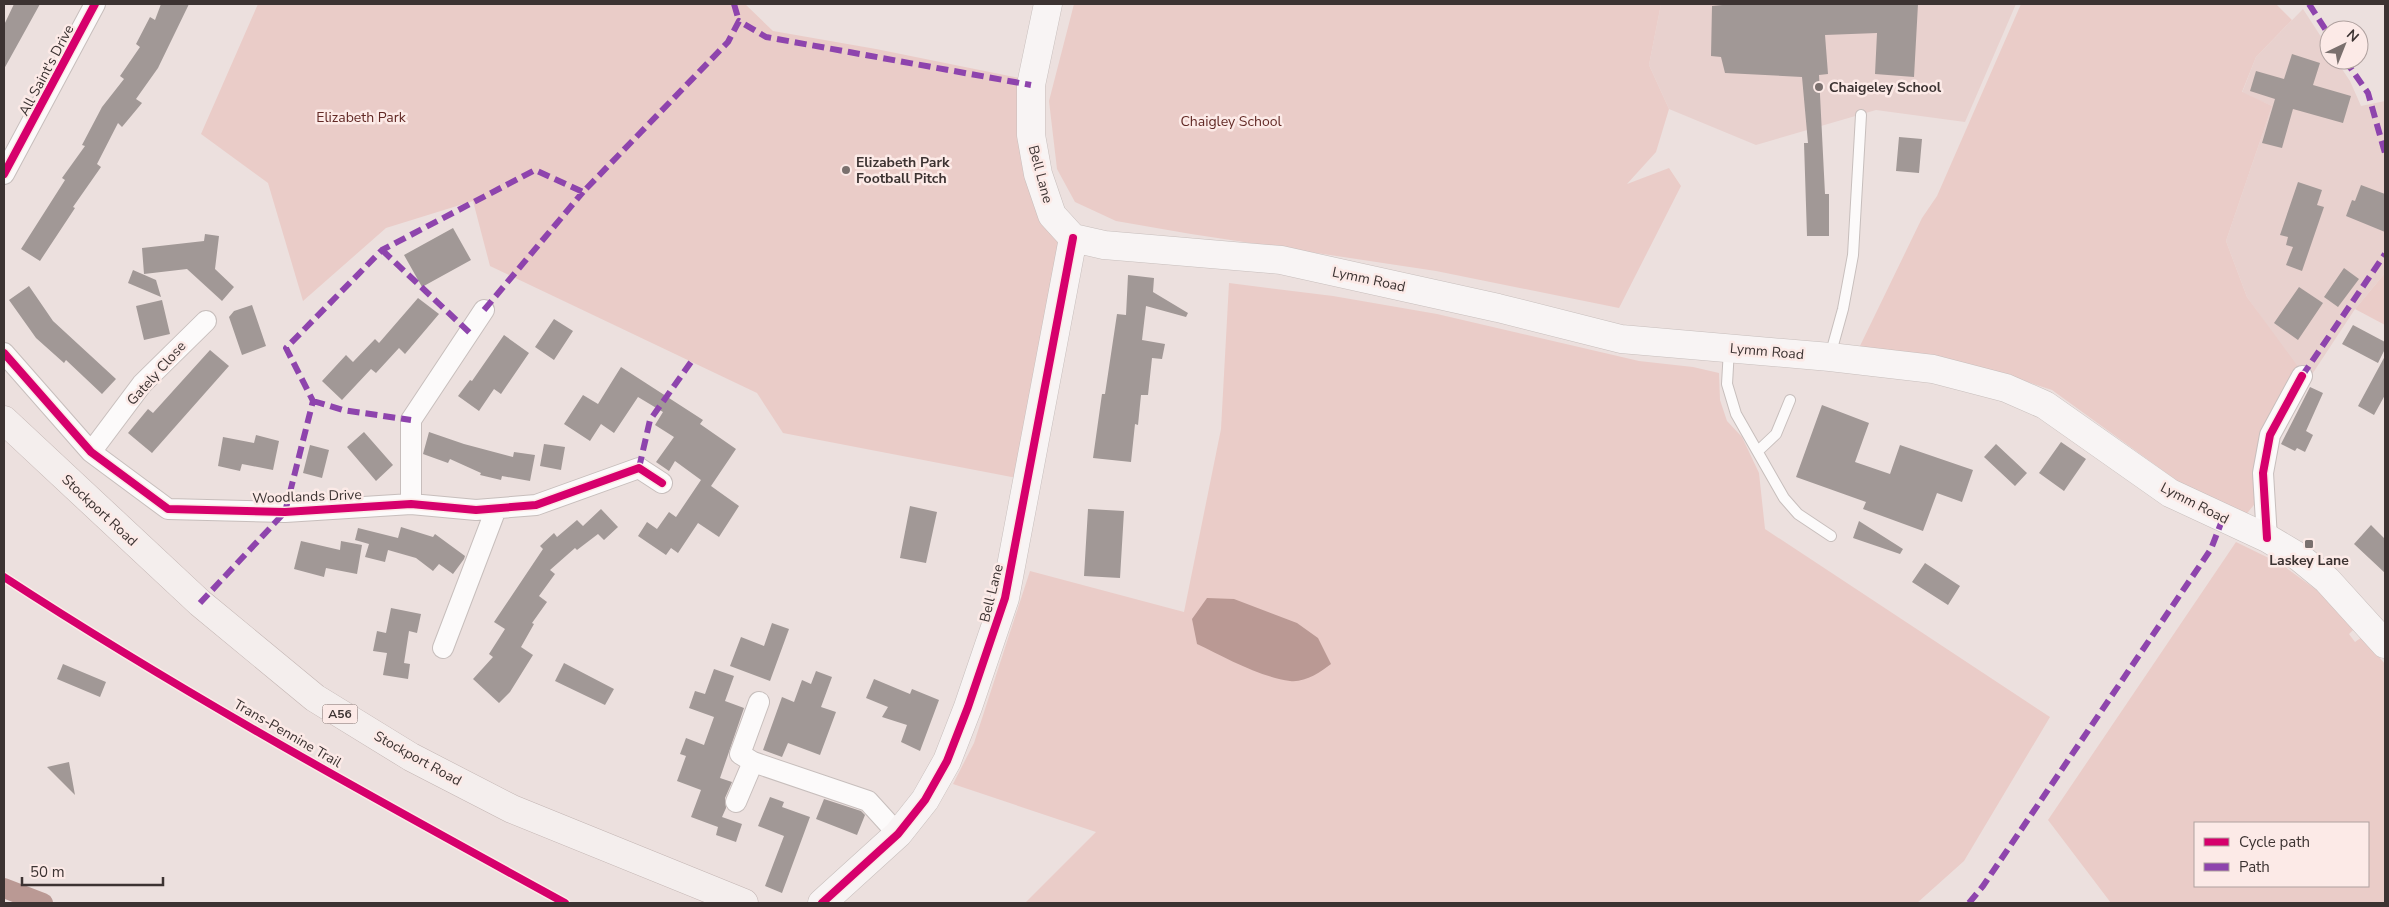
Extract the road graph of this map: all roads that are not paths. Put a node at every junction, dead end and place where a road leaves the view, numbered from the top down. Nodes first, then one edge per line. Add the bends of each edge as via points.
1 (95, 4) edge
2 (1048, 4) edge
3 (1860, 115) dead end
4 (4, 174) edge
5 (1073, 238) junction
6 (484, 310) dead end
7 (206, 321) dead end
8 (1729, 348) junction
9 (4, 353) edge
10 (1830, 357) junction
11 (2302, 376) dead end
12 (1790, 400) dead end
13 (4, 420) edge
14 (1758, 451) junction
15 (91, 452) junction
16 (662, 483) dead end
17 (411, 504) junction
18 (496, 509) junction
19 (1831, 536) dead end
20 (2267, 538) junction
21 (2385, 644) edge
22 (443, 648) dead end
23 (759, 702) dead end
24 (752, 762) junction
25 (736, 802) dead end
26 (898, 834) junction
27 (744, 903) edge
28 (822, 903) edge

1 - 4 street, All Saint's Drive
2 - 5 main road, Bell Lane via 1032,85 1031,135 1038,174 1052,215
3 - 10 lane via 1853,255
5 - 8 main road, Lymm Road via 1104,245 1281,260 1621,339
5 - 26 main road, Bell Lane via 1005,598 947,761 925,800
6 - 17 street via 410,420
7 - 15 street, Gately Close via 142,384
8 - 10 main road, Lymm Road
8 - 14 lane via 1727,384 1731,402
9 - 15 street, Woodlands Drive
10 - 20 main road, Lymm Road via 1932,369 2006,388 2046,405 2170,493
11 - 20 street via 2270,435 2263,473
12 - 14 lane via 1776,434
13 - 27 main road, Stockport Road / A56 via 200,603 314,698 411,757 512,809
14 - 19 lane via 1784,498 1798,514
15 - 17 street, Woodlands Drive via 168,509 285,512
16 - 18 street, Woodlands Drive via 639,468 536,505
17 - 18 street, Woodlands Drive
18 - 22 street
20 - 21 main road, Lymm Road via 2299,557 2327,580
23 - 24 street via 740,754
24 - 25 street
24 - 26 street via 868,801
26 - 28 main road, Bell Lane

